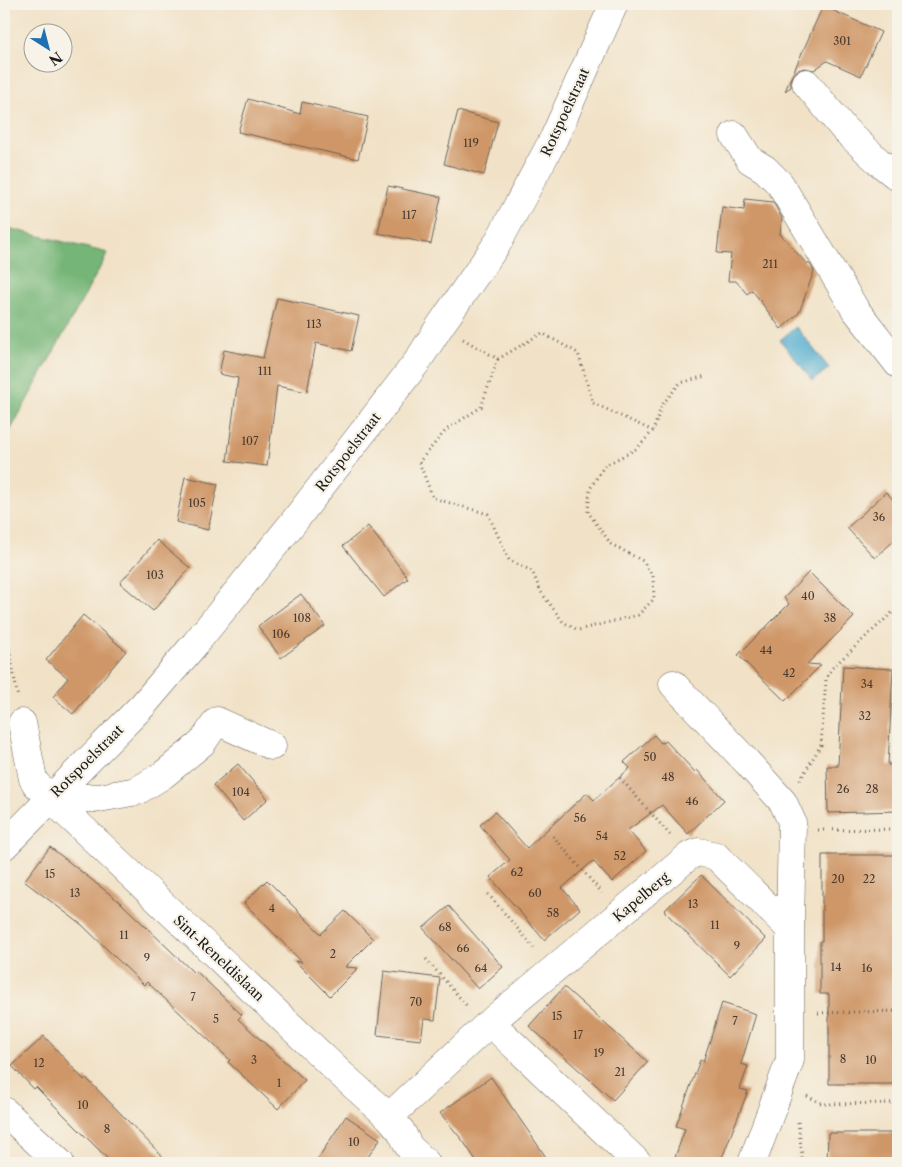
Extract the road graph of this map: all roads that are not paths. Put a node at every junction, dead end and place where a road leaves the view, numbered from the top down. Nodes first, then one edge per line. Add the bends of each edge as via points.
1 (614, 4) edge
2 (806, 83) dead end
3 (734, 134) dead end
4 (898, 177) edge
5 (898, 364) edge
6 (673, 684) dead end
7 (22, 723) road end
8 (272, 746) dead end
9 (50, 798) junction
10 (4, 846) edge
11 (790, 929) junction
12 (488, 1025) junction
13 (4, 1111) edge
14 (389, 1117) junction
15 (412, 1158) edge
16 (60, 1163) edge
17 (638, 1163) edge
18 (752, 1163) edge

1 - 9 street, Rotspoelstraat via 550,146 496,244 417,362 195,644 143,704
2 - 4 street via 844,129
3 - 5 street via 750,160 780,184 855,309
6 - 11 street via 782,802 792,822
7 - 9 street, Sint-Reneldislaan via 33,779
8 - 9 street via 217,721 202,743 163,776 137,792 99,798
9 - 10 street, Rotspoelstraat
9 - 14 street, Sint-Reneldislaan
11 - 12 street, Kapelberg via 716,856 699,852 689,856
11 - 18 street via 790,1060
12 - 14 street, Kapelberg
12 - 17 street
13 - 16 street
14 - 15 street, Sint-Reneldislaan via 401,1131

